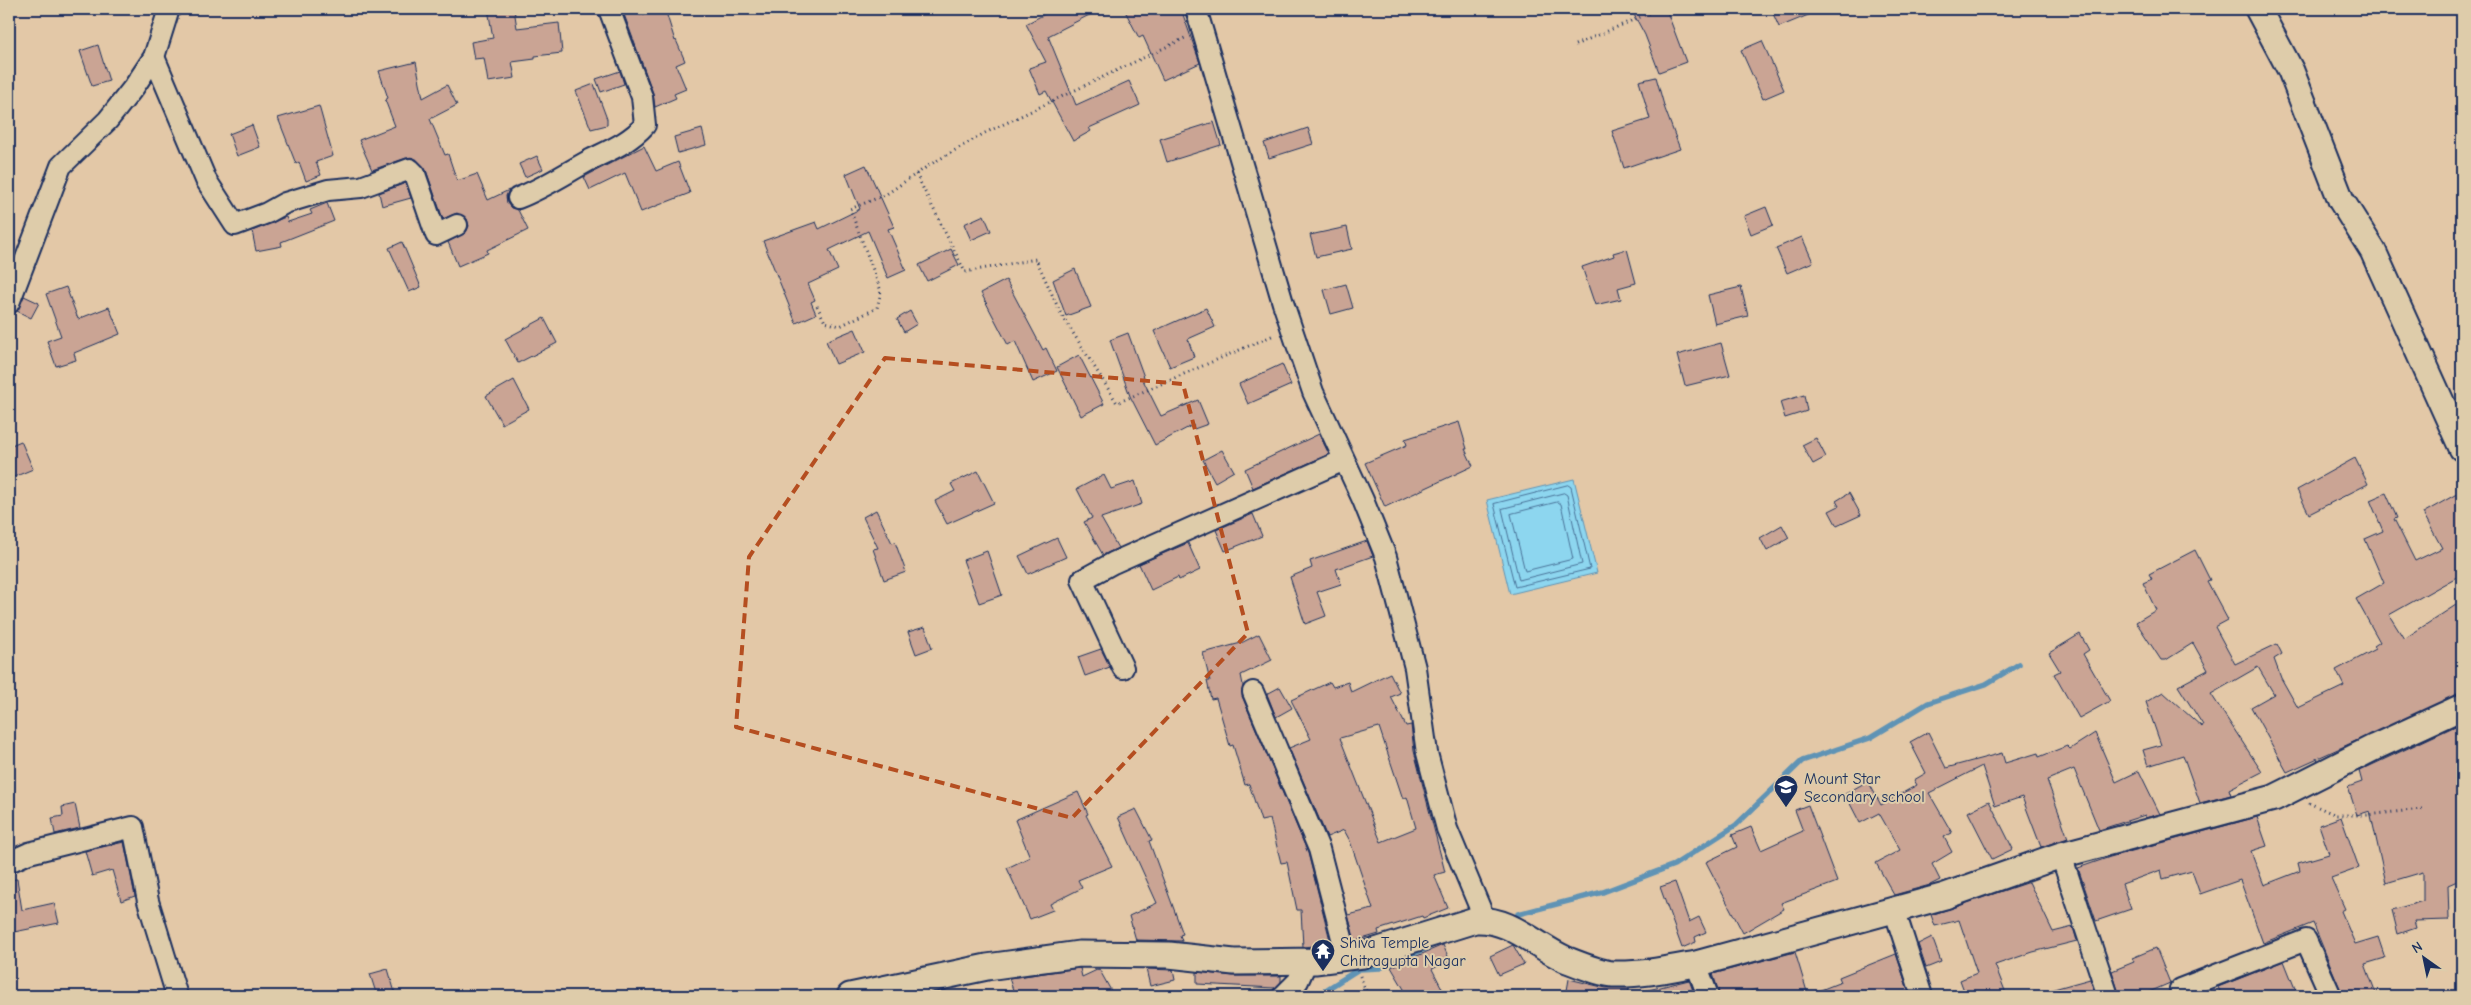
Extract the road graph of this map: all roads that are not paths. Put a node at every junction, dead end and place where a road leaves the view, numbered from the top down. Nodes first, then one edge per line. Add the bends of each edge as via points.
1 (169, 9) edge
2 (609, 9) edge
3 (1196, 9) edge
4 (2258, 9) edge
5 (154, 57) junction
6 (518, 198) dead end
7 (457, 225) dead end
8 (9, 303) edge
9 (2462, 448) edge
10 (1344, 460) junction
11 (1123, 668) dead end
12 (1253, 692) dead end
13 (2462, 707) edge
14 (2061, 855) junction
15 (9, 862) edge
16 (1894, 909) junction
17 (1486, 920) junction
18 (1307, 961) junction
19 (1696, 964) junction
20 (1354, 966) junction
21 (2180, 989) dead end
22 (177, 996) edge
23 (850, 996) edge
24 (1283, 996) edge
25 (1708, 996) edge
26 (1922, 996) edge
27 (2108, 996) edge
28 (2330, 996) edge

1 - 5 street
2 - 6 street via 642,96 645,125 614,149
3 - 10 street via 1283,303 1313,392
4 - 9 street via 2291,72 2341,200 2368,244
5 - 7 street via 206,180 235,225 285,203 328,190 361,187 410,169 416,174 436,235
5 - 8 street via 108,120 61,166
10 - 11 street via 1113,562 1082,580
10 - 17 street via 1386,556 1415,668 1427,753 1448,829
12 - 20 street via 1319,849
13 - 14 street via 2274,798
14 - 16 street via 1945,896
14 - 27 street
15 - 22 street via 29,853 133,827 148,901
16 - 19 street
16 - 26 street
17 - 19 street via 1508,926 1564,958 1611,974 1660,971
17 - 20 street via 1475,920 1363,956
18 - 20 street
18 - 23 street via 1234,962 1169,955 1079,954 987,967
18 - 24 street via 1298,981
19 - 25 street
21 - 28 street via 2306,940

